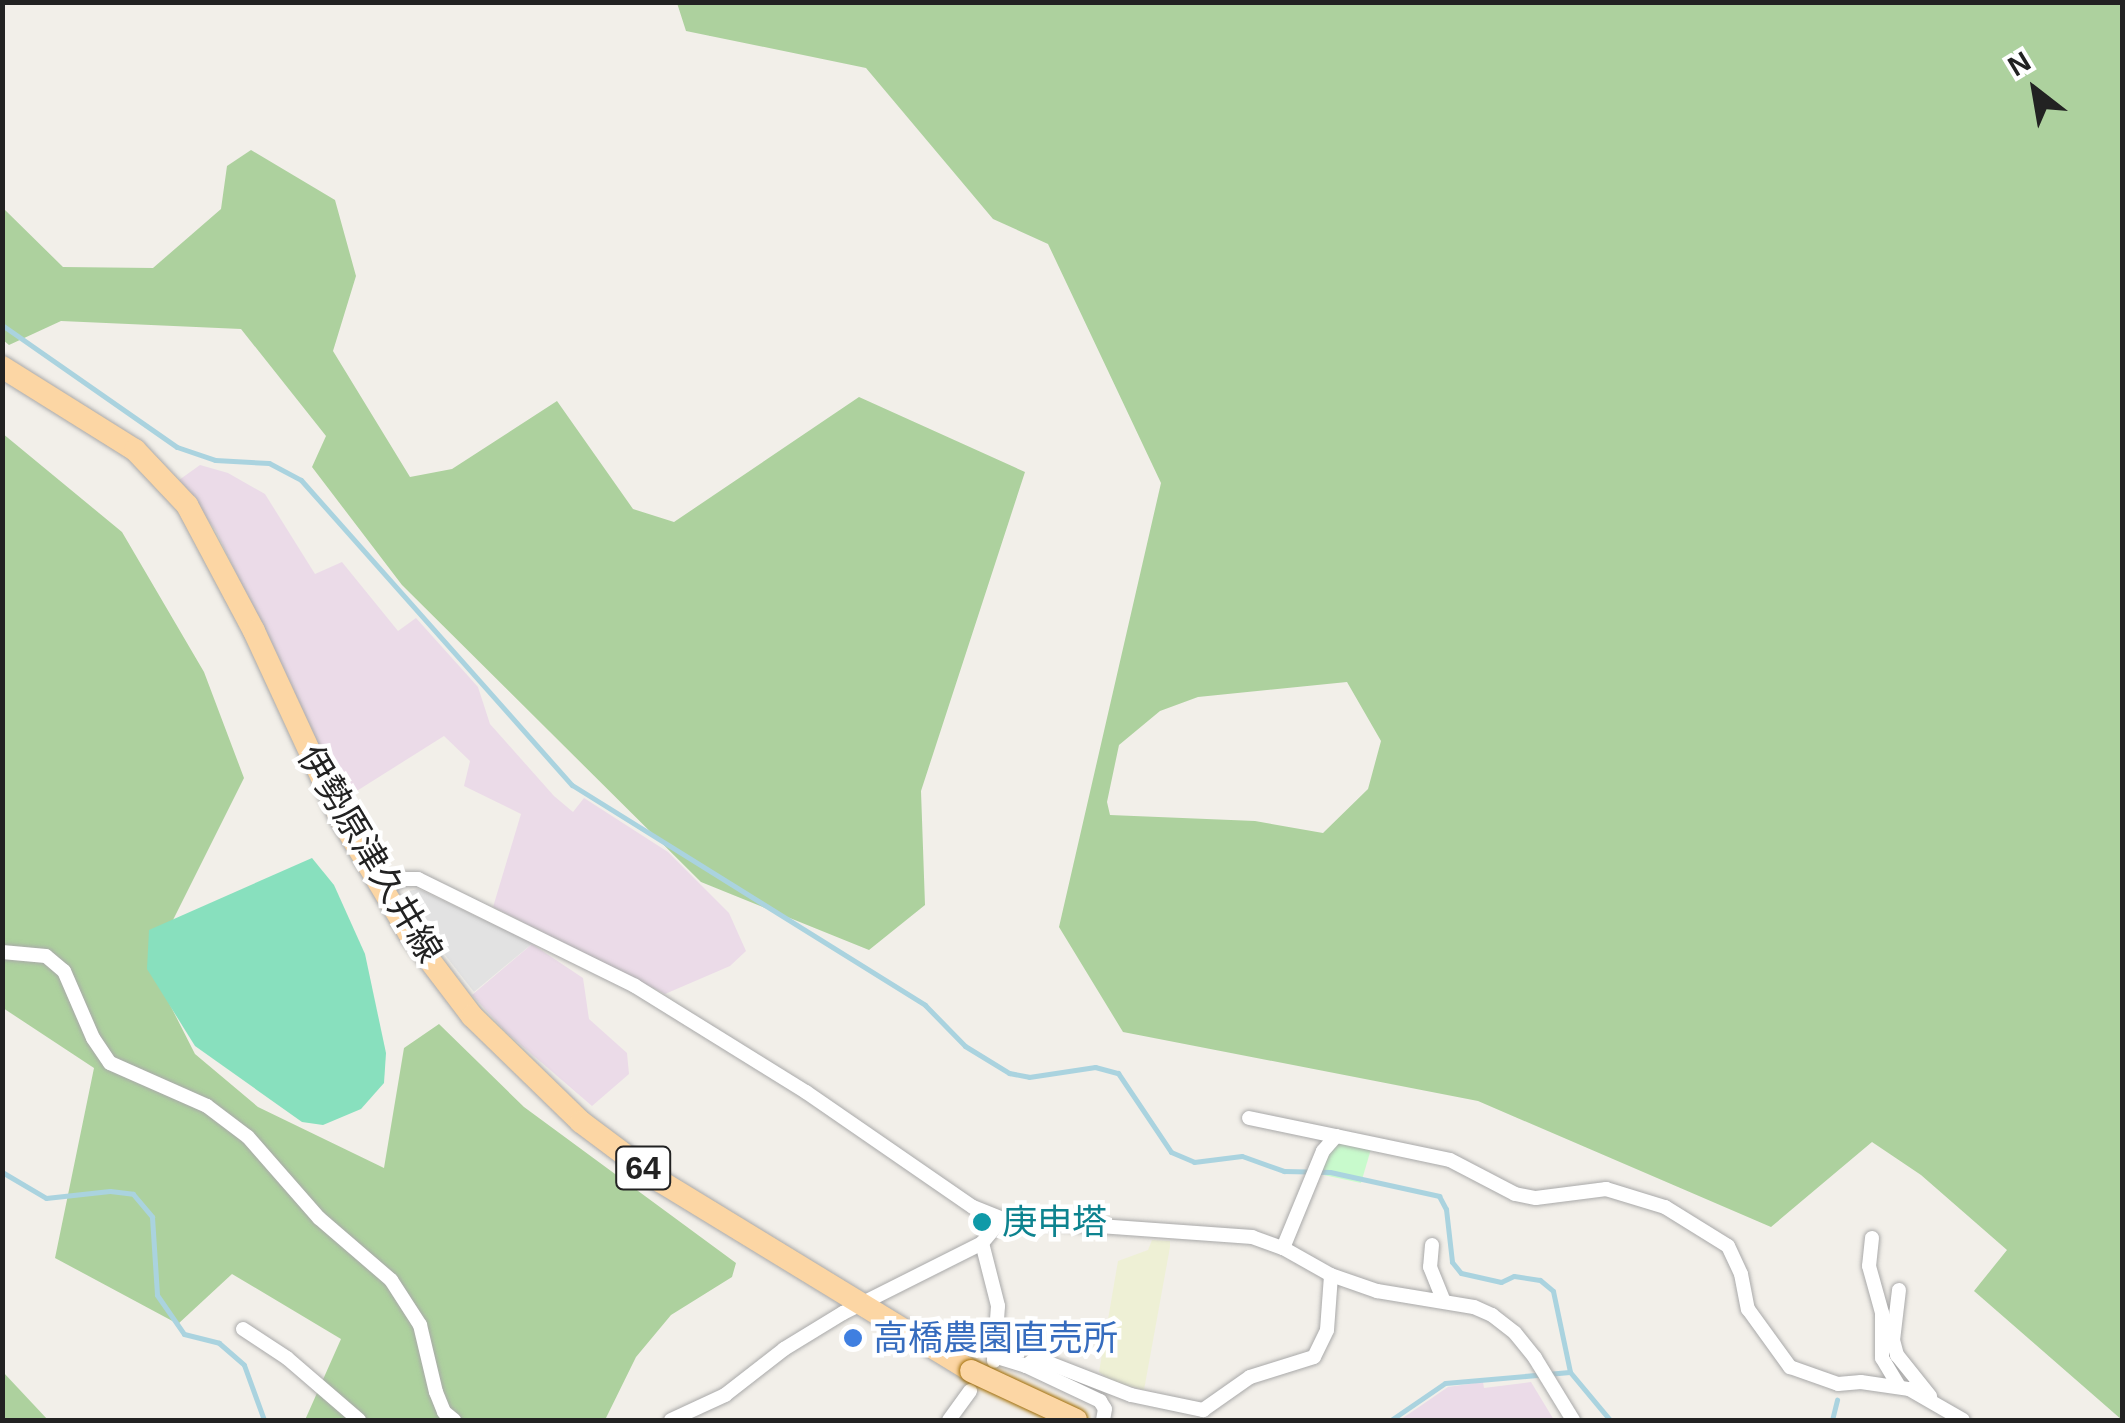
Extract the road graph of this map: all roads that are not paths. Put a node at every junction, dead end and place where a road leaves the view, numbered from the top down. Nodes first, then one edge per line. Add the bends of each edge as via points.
1 (2, 367) edge
2 (381, 888) junction
3 (2, 952) edge
4 (1249, 1118) dead end
5 (1336, 1136) junction
6 (1002, 1219) junction
7 (1872, 1238) dead end
8 (982, 1243) junction
9 (1432, 1245) dead end
10 (1284, 1248) junction
11 (1330, 1275) junction
12 (1899, 1290) dead end
13 (1444, 1301) junction
14 (861, 1305) junction
15 (244, 1329) dead end
16 (1026, 1366) junction
17 (971, 1381) junction
18 (1898, 1386) junction
19 (1934, 1401) junction
20 (360, 1420) edge
21 (454, 1420) edge
22 (671, 1420) edge
23 (949, 1420) edge
24 (1076, 1420) edge
25 (1102, 1420) edge
26 (1573, 1420) edge
27 (1963, 1420) edge

1 - 2 main road, 伊勢原津久井線 / 64 via 135,450 187,504
2 - 6 street via 418,880 635,986 806,1092 972,1207
2 - 14 main road, 伊勢原津久井線 / 64 via 472,1016 581,1122 660,1181
3 - 21 street via 46,956 64,971 110,1063 207,1106 248,1136 319,1218 390,1280 420,1326 436,1392
4 - 5 street
5 - 10 street via 1323,1151
5 - 18 street via 1450,1160 1515,1194 1536,1198 1606,1189 1665,1208 1728,1246 1748,1309 1790,1367 1838,1384
6 - 8 street
6 - 10 street via 1252,1237
7 - 18 street via 1868,1266 1882,1313 1882,1358
8 - 14 street
8 - 16 street via 998,1306 994,1359
9 - 13 street via 1430,1268
10 - 11 street
11 - 13 street via 1377,1292
11 - 16 street via 1326,1330 1314,1358 1250,1377 1203,1410 1131,1396 1036,1358
12 - 19 street via 1897,1355
13 - 26 street via 1474,1307 1515,1332
14 - 17 main road, 伊勢原津久井線 / 64
14 - 22 street via 784,1349 725,1395
15 - 20 street
16 - 25 street via 1100,1402
17 - 23 street
17 - 24 main road, 64, bridge
18 - 19 street
19 - 27 street

